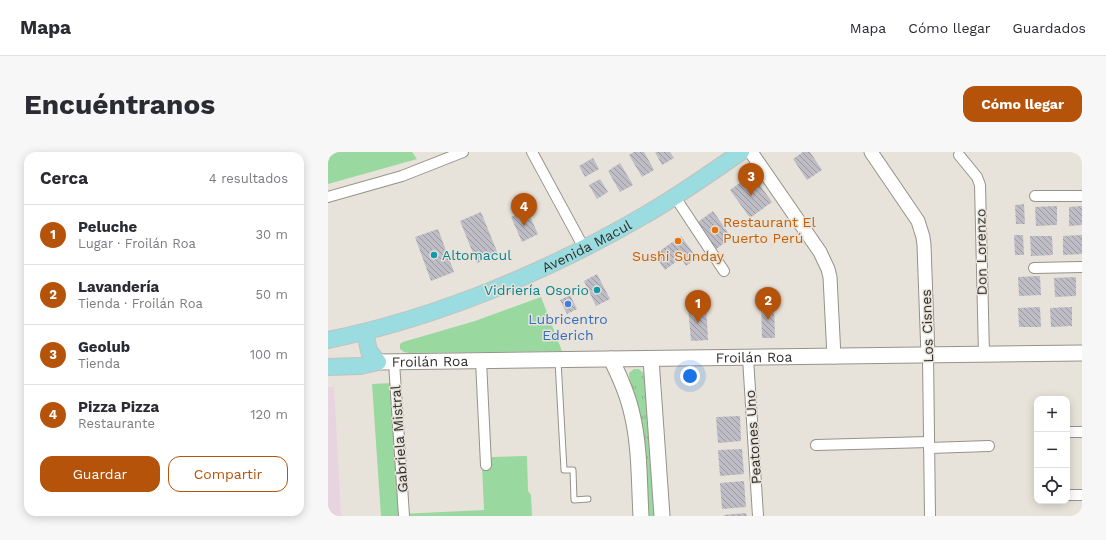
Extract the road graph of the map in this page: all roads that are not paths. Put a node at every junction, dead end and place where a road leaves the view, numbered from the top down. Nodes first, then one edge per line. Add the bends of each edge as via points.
1 (463, 152) edge
2 (532, 152) edge
3 (741, 152) edge
4 (751, 152) edge
5 (871, 152) edge
6 (959, 156) dead end
7 (1035, 196) dead end
8 (1082, 196) edge
9 (328, 197) edge
10 (675, 197) junction
11 (584, 248) junction
12 (1082, 267) edge
13 (1034, 268) dead end
14 (724, 271) dead end
15 (365, 332) junction
16 (328, 340) edge
17 (1082, 353) edge
18 (984, 355) junction
19 (928, 356) junction
20 (834, 357) junction
21 (748, 358) junction
22 (611, 359) junction
23 (651, 359) junction
24 (558, 360) junction
25 (481, 361) junction
26 (386, 362) junction
27 (328, 367) edge
28 (1070, 432) edge
29 (1082, 432) edge
30 (816, 445) dead end
31 (929, 445) junction
32 (989, 446) dead end
33 (486, 465) dead end
34 (1070, 495) edge
35 (1082, 495) edge
36 (588, 499) dead end
37 (404, 516) edge
38 (642, 516) edge
39 (662, 516) edge
40 (758, 516) edge
41 (930, 516) edge

1 - 9 street via 402,176
2 - 11 street
3 - 10 main road, Avenida Macul
4 - 20 street via 820,252 828,269
5 - 19 street, Los Cisnes via 921,229 924,245
6 - 18 street, Don Lorenzo via 977,177 980,185
7 - 8 street
10 - 11 main road, Avenida Macul
10 - 14 street
11 - 15 main road, Avenida Macul via 478,295
12 - 13 street
15 - 16 main road, Avenida Macul
15 - 26 main road via 369,350
17 - 18 main road, Froilán Roa
18 - 19 main road, Froilán Roa
19 - 20 main road, Froilán Roa
19 - 31 street, Los Cisnes
20 - 21 main road, Froilán Roa
21 - 23 main road, Froilán Roa
21 - 40 street, Peatones Uno
22 - 23 main road, Froilán Roa
22 - 24 main road, Froilán Roa
22 - 38 main road via 624,386 634,420
23 - 39 main road
24 - 25 main road, Froilán Roa
24 - 36 lane via 564,470 573,470 574,500
25 - 26 main road, Froilán Roa
25 - 33 street
26 - 27 main road
26 - 37 street, Gabriela Mistral
28 - 29 street
30 - 31 street
31 - 32 street
31 - 41 street, Los Cisnes
34 - 35 street

